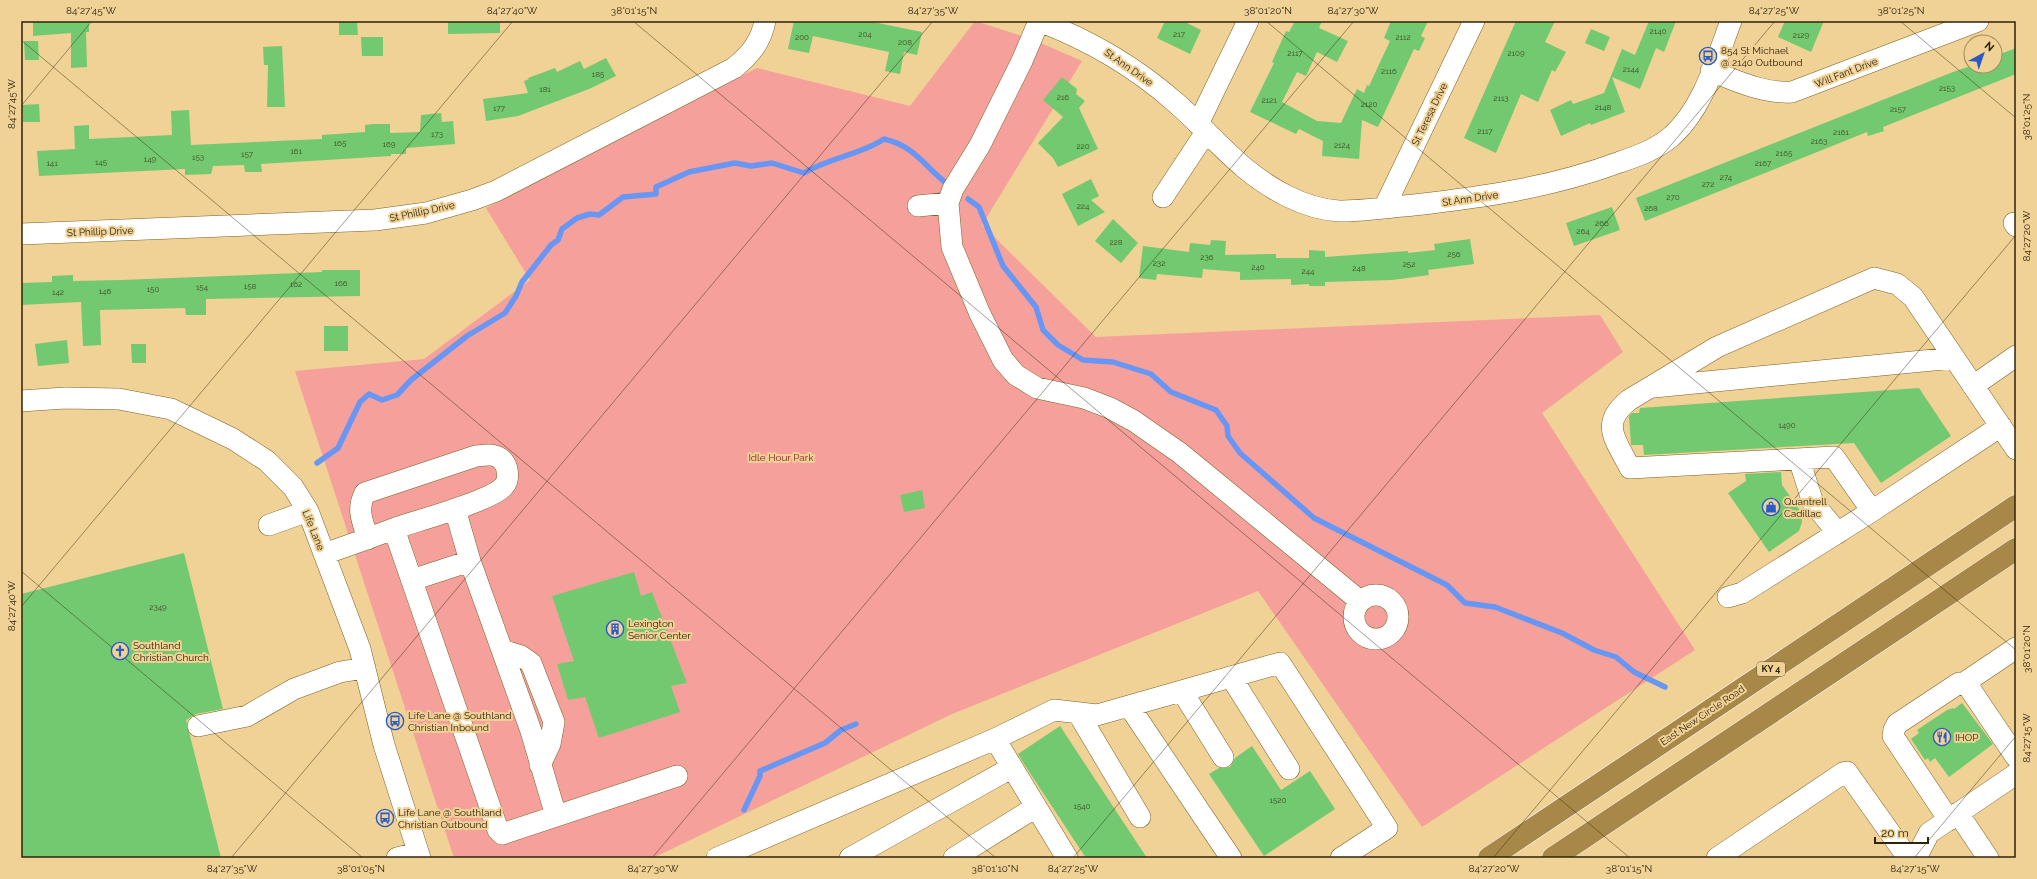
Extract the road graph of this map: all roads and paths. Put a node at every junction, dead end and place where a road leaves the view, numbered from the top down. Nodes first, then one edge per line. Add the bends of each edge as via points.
1 (765, 21) edge
2 (1039, 21) edge
3 (1248, 21) edge
4 (1474, 21) edge
5 (1730, 21) edge
6 (1978, 21) edge
7 (1712, 71) junction
8 (1202, 128) junction
9 (1163, 197) dead end
10 (948, 203) junction
11 (918, 206) dead end
12 (1384, 208) junction
13 (2016, 223) edge
14 (2016, 226) edge
15 (21, 234) edge
16 (2016, 356) edge
17 (1954, 358) junction
18 (1973, 386) junction
19 (1648, 388) junction
20 (21, 400) edge
21 (2001, 426) junction
22 (2016, 449) edge
23 (1799, 459) junction
24 (2016, 506) edge
25 (455, 509) junction
26 (308, 511) junction
27 (1872, 511) junction
28 (269, 525) dead end
29 (394, 529) junction
30 (1838, 533) junction
31 (368, 539) junction
32 (2016, 549) edge
33 (324, 554) junction
34 (470, 561) junction
35 (412, 580) junction
36 (1728, 597) dead end
37 (1360, 601) dead end
38 (2016, 648) edge
39 (365, 668) junction
40 (1231, 677) junction
41 (1964, 684) junction
42 (1182, 691) junction
43 (1129, 706) junction
44 (1078, 713) junction
45 (198, 726) dead end
46 (995, 739) junction
47 (1224, 757) dead end
48 (2016, 757) edge
49 (1011, 768) junction
50 (1289, 769) dead end
51 (2016, 774) edge
52 (678, 776) dead end
53 (1036, 807) junction
54 (556, 816) junction
55 (1954, 816) junction
56 (1140, 817) dead end
57 (419, 855) edge
58 (1063, 856) edge
59 (397, 858) edge
60 (717, 858) edge
61 (850, 858) edge
62 (954, 858) edge
63 (1231, 858) edge
64 (1341, 858) edge
65 (1489, 858) edge
66 (1553, 858) edge
67 (1717, 858) edge
68 (1908, 858) edge
69 (1916, 858) edge
70 (1988, 858) edge

1 - 15 street, St Phillip Drive via 756,46 747,58 734,68 516,182 472,200 426,213 374,220
2 - 8 street, St Ann Drive via 1082,38 1121,61 1175,102
2 - 10 street via 1022,61 980,145 953,189
3 - 8 street
4 - 12 street, St Teresa Drive
5 - 7 street, St Ann Drive
6 - 7 street, Will Fant Drive via 1792,92 1766,91
7 - 12 street, St Ann Drive via 1692,113 1680,128 1656,147 1637,156 1600,170 1532,189
8 - 9 street
8 - 12 street, St Ann Drive via 1244,169 1290,198 1314,207 1338,211
10 - 11 street
10 - 37 street via 952,247 980,314 1006,366 1037,388 1084,398 1134,420 1180,453
13 - 14 street
16 - 18 street
17 - 18 street
17 - 19 street
17 - 19 street via 1913,297 1897,284 1874,278 1717,347
18 - 21 street
19 - 23 street via 1620,407 1612,419 1612,432 1630,468
20 - 26 street, Life Lane via 119,399 171,409 227,436 267,462 293,487
21 - 22 street
21 - 27 street
23 - 27 street via 1834,457
23 - 30 street via 1813,503
24 - 65 highway, East New Circle Road / KY 4
25 - 29 street
25 - 31 street via 504,486 508,470 504,462 490,454 476,456 365,493 360,502 360,512
25 - 34 street
26 - 28 street
26 - 33 street, Life Lane
27 - 30 street
29 - 31 street
29 - 35 street
30 - 36 street via 1742,593
31 - 33 street
32 - 66 highway
33 - 39 street, Life Lane via 360,648
34 - 35 street
34 - 54 street via 531,731
35 - 54 street via 498,830 502,834
38 - 41 street
39 - 45 street via 340,672 294,689 247,716
39 - 57 street, Life Lane via 384,745
40 - 42 street
40 - 50 street
40 - 64 street via 1280,663 1387,828
41 - 48 street via 1968,686
41 - 55 street via 1959,683 1898,724 1894,730 1894,736
42 - 43 street
42 - 47 street
43 - 44 street via 1097,715
43 - 63 street
44 - 46 street via 1054,710
44 - 56 street
46 - 49 street
46 - 60 street
49 - 53 street
49 - 61 street
51 - 55 street
52 - 54 street
53 - 58 street
53 - 62 street
55 - 69 street via 1929,833
55 - 70 street
57 - 59 street
67 - 68 street via 1848,772

